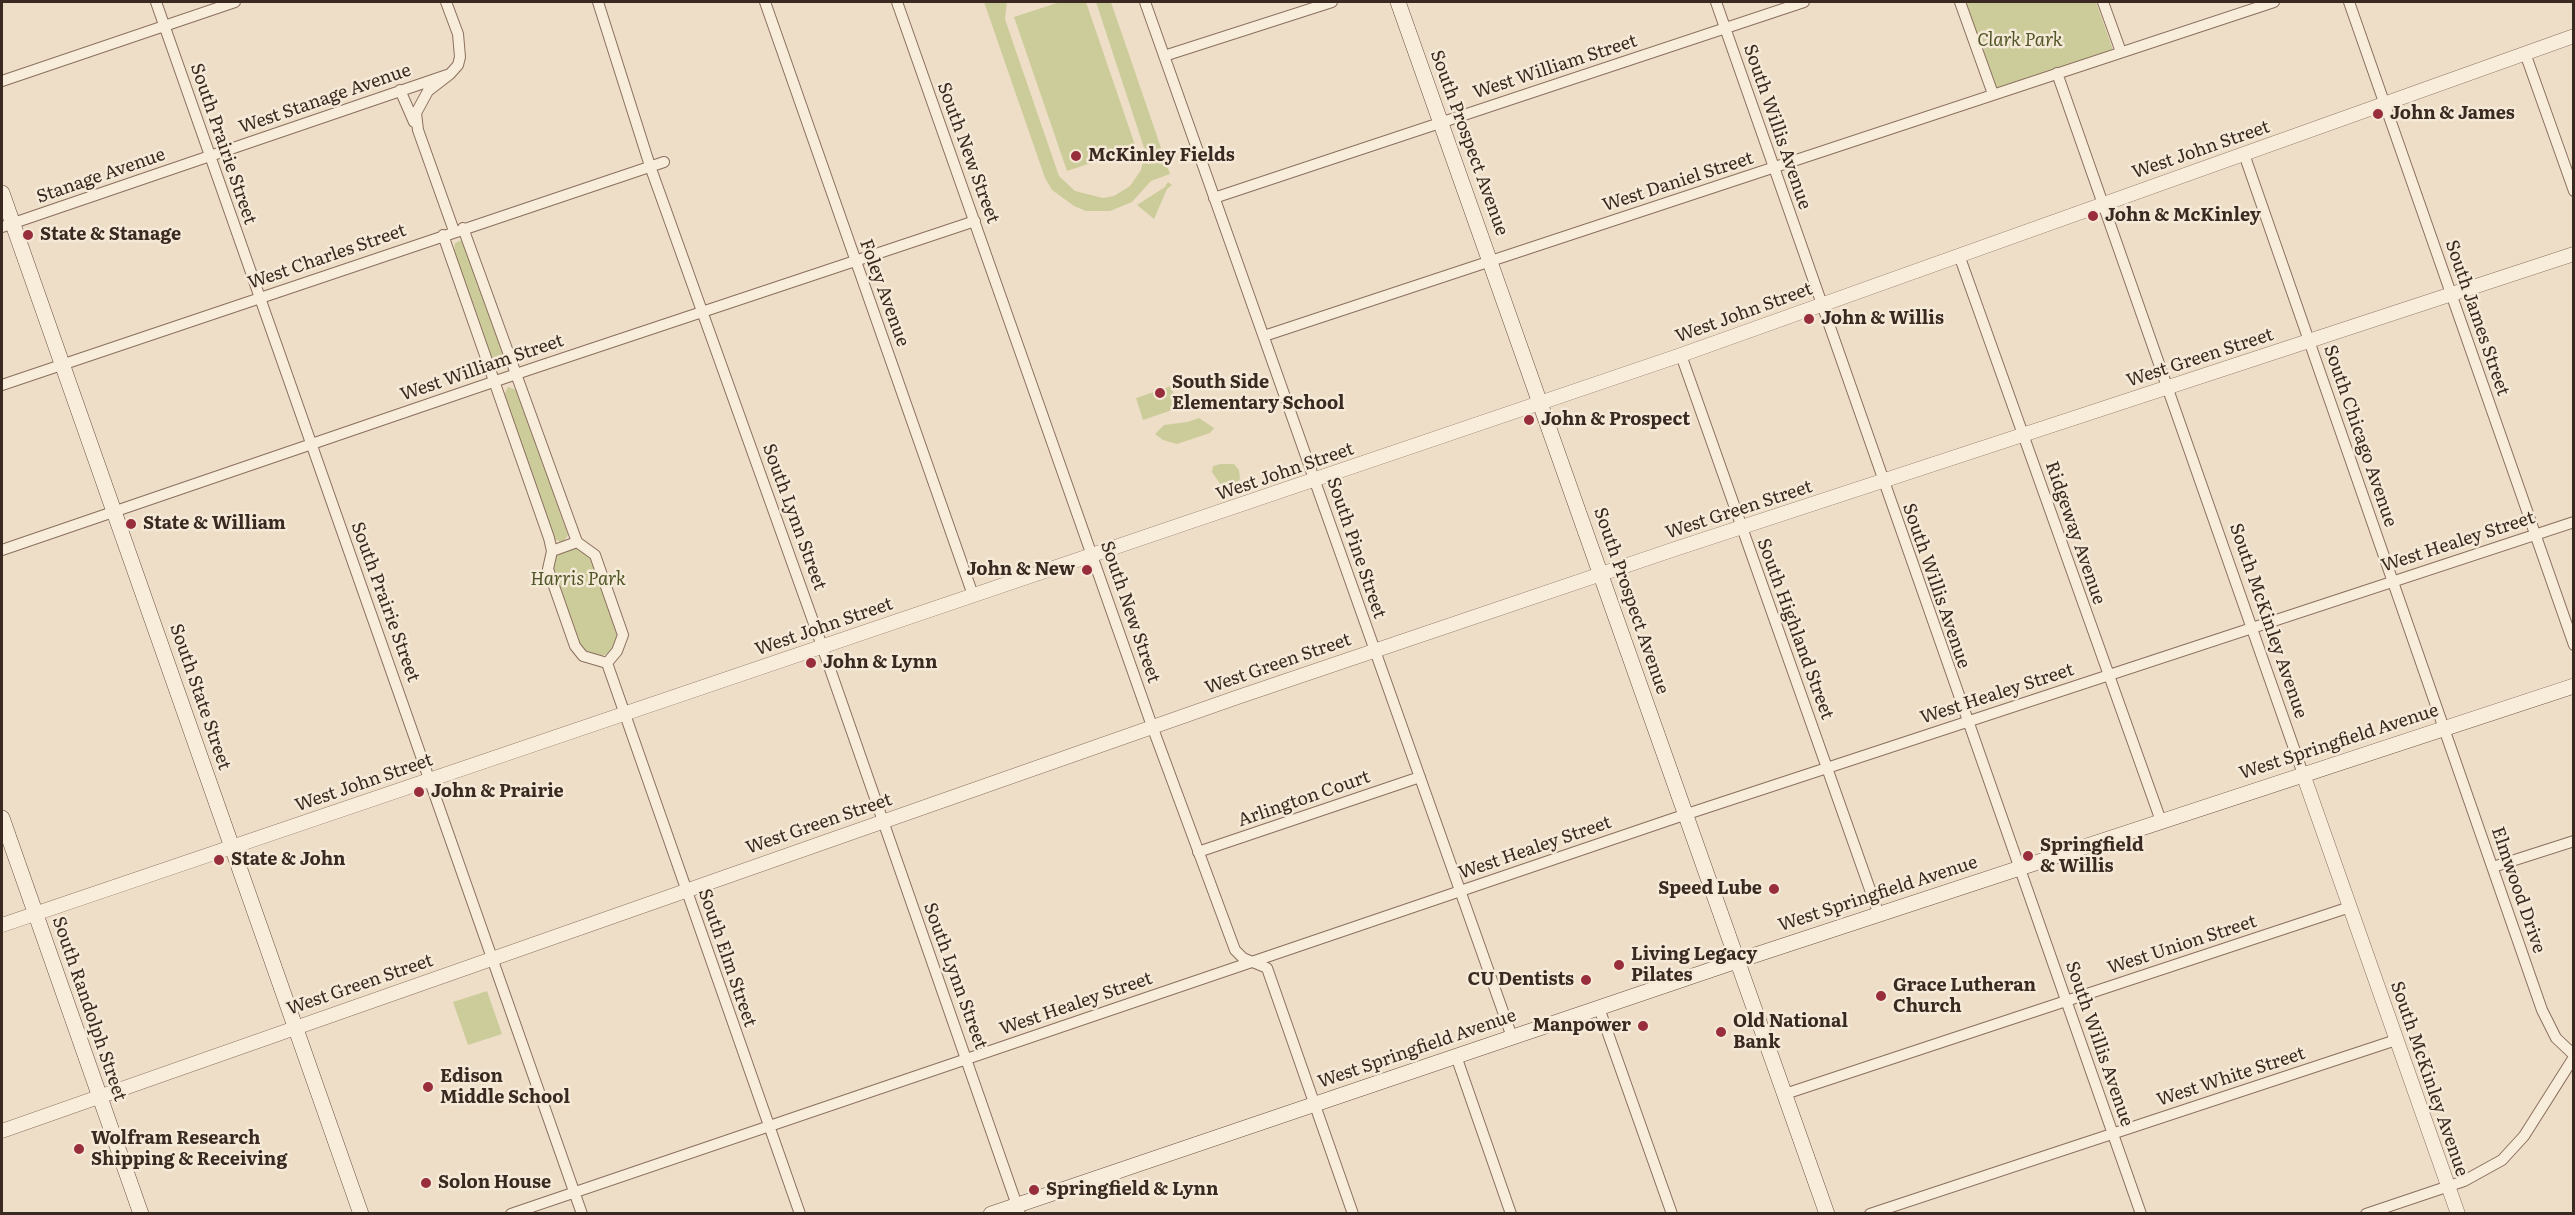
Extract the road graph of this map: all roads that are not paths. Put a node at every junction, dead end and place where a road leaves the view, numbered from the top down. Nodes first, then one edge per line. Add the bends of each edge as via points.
1 (156, 2) edge
2 (235, 2) edge
3 (446, 2) edge
4 (598, 2) edge
5 (765, 2) edge
6 (897, 2) edge
7 (1145, 2) edge
8 (1332, 2) edge
9 (1398, 2) edge
10 (1716, 2) edge
11 (1804, 2) edge
12 (1960, 2) edge
13 (2103, 2) edge
14 (2274, 2) edge
15 (2349, 2) edge
16 (164, 26) junction
17 (1725, 28) junction
18 (2574, 36) edge
19 (2121, 52) junction
20 (2525, 53) junction
21 (1164, 56) junction
22 (2057, 73) junction
23 (450, 74) junction
24 (2, 81) edge
25 (400, 90) junction
26 (1993, 94) junction
27 (2385, 104) junction
28 (1441, 122) junction
29 (418, 130) junction
30 (2244, 154) junction
31 (210, 156) junction
32 (664, 162) dead end
33 (650, 166) junction
34 (1774, 168) junction
35 (2574, 191) edge
36 (2, 193) edge
37 (1214, 198) junction
38 (2103, 204) junction
39 (975, 221) junction
40 (7, 225) edge
41 (453, 232) junction
42 (2574, 254) edge
43 (1959, 255) junction
44 (855, 261) junction
45 (1490, 261) junction
46 (2451, 293) junction
47 (260, 297) junction
48 (1822, 304) junction
49 (702, 312) junction
50 (1264, 336) junction
51 (2309, 340) junction
52 (1680, 355) junction
53 (63, 364) junction
54 (514, 374) junction
55 (496, 381) junction
56 (2, 385) edge
57 (2167, 388) junction
58 (1540, 404) junction
59 (2024, 435) junction
60 (312, 444) junction
61 (1316, 480) junction
62 (1882, 481) junction
63 (116, 511) junction
64 (2574, 522) edge
65 (1741, 528) junction
66 (2535, 535) junction
67 (577, 542) junction
68 (2, 550) edge
69 (552, 550) junction
70 (1093, 555) junction
71 (1601, 574) junction
72 (2393, 581) junction
73 (973, 595) junction
74 (2251, 628) junction
75 (2574, 645) edge
76 (822, 646) junction
77 (1374, 651) junction
78 (606, 663) junction
79 (2107, 675) junction
80 (2574, 686) edge
81 (625, 714) junction
82 (1967, 722) junction
83 (1152, 726) junction
84 (2444, 729) junction
85 (1827, 768) junction
86 (2303, 774) junction
87 (1420, 777) junction
88 (430, 779) junction
89 (1686, 814) junction
90 (2, 818) edge
91 (881, 821) junction
92 (2161, 821) junction
93 (2574, 841) edge
94 (232, 846) junction
95 (1198, 852) junction
96 (2493, 867) junction
97 (2019, 868) junction
98 (686, 890) junction
99 (1461, 891) junction
100 (2349, 907) junction
101 (35, 914) junction
102 (1879, 915) junction
103 (2, 926) edge
104 (491, 958) junction
105 (1737, 961) junction
106 (1252, 962) junction
107 (2066, 1001) junction
108 (1599, 1008) junction
109 (296, 1026) junction
110 (1512, 1037) junction
111 (2396, 1040) junction
112 (1456, 1056) junction
113 (2574, 1056) edge
114 (968, 1058) junction
115 (1785, 1094) junction
116 (99, 1096) junction
117 (1313, 1104) junction
118 (769, 1125) junction
119 (2, 1131) edge
120 (2113, 1133) junction
121 (2448, 1186) junction
122 (575, 1192) junction
123 (1019, 1209) edge
124 (141, 1214) edge
125 (362, 1214) edge
126 (511, 1214) edge
127 (582, 1214) edge
128 (800, 1214) edge
129 (991, 1214) edge
130 (1353, 1214) edge
131 (1511, 1214) edge
132 (1672, 1214) edge
133 (1827, 1214) edge
134 (1870, 1214) edge
135 (2141, 1214) edge
136 (2366, 1214) edge
137 (2458, 1214) edge

1 - 16 street, South Prairie Street
2 - 16 street
3 - 23 street via 461,48 458,65
4 - 33 street, South Lynn Street
5 - 44 street, Foley Avenue
6 - 39 street, South New Street
7 - 21 street, South Pine Street
8 - 21 street
9 - 28 main road, South Prospect Avenue
10 - 17 street, South Willis Avenue
11 - 17 street, West William Street
12 - 26 street
13 - 19 street
14 - 19 street, West Daniel Street
15 - 27 street, South James Street
16 - 24 street
16 - 31 street, South Prairie Street
17 - 28 street, West William Street
17 - 34 street, South Willis Avenue
18 - 20 street, West John Street
19 - 22 street, West Daniel Street
20 - 27 street, West John Street
20 - 35 street
21 - 37 street, South Pine Street
22 - 26 street, West Daniel Street
22 - 38 street, South McKinley Avenue
23 - 25 street, West Stanage Avenue
23 - 29 street via 428,91 418,107
25 - 29 street
25 - 31 street, West Stanage Avenue
26 - 34 street, West Daniel Street
27 - 30 street, West John Street
27 - 46 street, South James Street
28 - 37 street, West William Street
28 - 45 main road, South Prospect Avenue
29 - 41 street
30 - 38 street, West John Street
30 - 51 street, South Chicago Avenue
31 - 40 street, Stanage Avenue
31 - 47 street, South Prairie Street
32 - 33 street, West Charles Street
33 - 41 street, West Charles Street
33 - 49 street, South Lynn Street
34 - 45 street, West Daniel Street
34 - 48 street, South Willis Avenue
36 - 40 main road, South State Street
37 - 50 street, South Pine Street
38 - 43 street, West John Street
38 - 57 street, South McKinley Avenue
39 - 44 street, West William Street
39 - 70 street, South New Street
40 - 53 main road, South State Street
41 - 47 street, West Charles Street
41 - 54 street
41 - 55 street
42 - 46 street, West Green Street
43 - 48 street, West John Street
43 - 59 street, Ridgeway Avenue
44 - 49 street, West William Street
44 - 73 street, Foley Avenue
45 - 50 street, West Daniel Street
45 - 58 main road, South Prospect Avenue
46 - 51 street, West Green Street
46 - 66 street, South James Street
47 - 53 street, West Charles Street
47 - 60 street, South Prairie Street
48 - 52 street, West John Street
48 - 62 street, South Willis Avenue
49 - 54 street, West William Street
49 - 76 street, South Lynn Street
50 - 61 street, South Pine Street
51 - 57 street, West Green Street
51 - 72 street, South Chicago Avenue
52 - 58 street, West John Street
52 - 65 street, South Highland Street
53 - 56 street, West Charles Street
53 - 63 main road, South State Street
54 - 55 street, West William Street
54 - 67 street
55 - 60 street, West William Street
55 - 69 street
57 - 59 street, West Green Street
57 - 74 street, South McKinley Avenue
58 - 61 street, West John Street
58 - 71 main road, South Prospect Avenue
59 - 62 street, West Green Street
59 - 79 street, Ridgeway Avenue
60 - 63 street, West William Street
60 - 88 street, South Prairie Street
61 - 70 street, West John Street
61 - 77 street, South Pine Street
62 - 65 street, West Green Street
62 - 82 street, South Willis Avenue
63 - 68 street, West William Street
63 - 94 main road, South State Street
64 - 66 street, West Healey Street
65 - 71 street, West Green Street
65 - 85 street, South Highland Street
66 - 72 street, West Healey Street
66 - 75 street, South James Street
67 - 69 street
67 - 78 street via 595,555 621,628 622,642
69 - 78 street via 548,568 577,650 583,656
70 - 73 street, West John Street
70 - 83 street, South New Street
71 - 77 street, West Green Street
71 - 89 main road, South Prospect Avenue
72 - 74 street, West Healey Street
72 - 84 street, South Chicago Avenue
73 - 76 street, West John Street
74 - 79 street, West Healey Street
74 - 86 street, South McKinley Avenue
76 - 81 street, West John Street
76 - 91 street, South Lynn Street
77 - 83 street, West Green Street
77 - 87 street, South Pine Street
78 - 81 street, South Elm Street
79 - 82 street, West Healey Street
79 - 92 street, Ridgeway Avenue
80 - 84 main road, West Springfield Avenue
81 - 88 street, West John Street
81 - 98 street, South Elm Street
82 - 85 street, West Healey Street
82 - 97 street, South Willis Avenue
83 - 91 street, West Green Street
83 - 95 street, South New Street
84 - 86 main road, West Springfield Avenue
84 - 96 street, Elmwood Drive
85 - 89 street, West Healey Street
85 - 102 street, South Highland Street
86 - 92 main road, West Springfield Avenue
86 - 100 street, South McKinley Avenue
87 - 95 street, Arlington Court
87 - 99 street, South Pine Street
88 - 94 street, West John Street
88 - 104 street, South Prairie Street
89 - 99 street, West Healey Street
89 - 105 main road, South Prospect Avenue
90 - 101 main road, South Randolph Street
91 - 98 street, West Green Street
91 - 114 street, South Lynn Street
92 - 97 main road, West Springfield Avenue
93 - 96 street
94 - 101 street, West John Street
94 - 109 main road, South State Street
95 - 106 street, South New Street via 1236,954
96 - 113 street, Elmwood Drive via 2542,1010 2556,1038
97 - 102 main road, West Springfield Avenue
97 - 107 street, South Willis Avenue
98 - 104 street, West Green Street
98 - 118 street, South Elm Street
99 - 106 street, West Healey Street
99 - 110 street, South Pine Street
100 - 107 street, West Union Street
100 - 111 street, South McKinley Avenue
101 - 103 street, West John Street
101 - 116 main road, South Randolph Street
102 - 105 main road, West Springfield Avenue
104 - 109 street, West Green Street
104 - 122 street, South Prairie Street
105 - 108 main road, West Springfield Avenue
105 - 115 main road, South Prospect Avenue
106 - 114 street, West Healey Street
106 - 117 street, South New Street via 1267,968
107 - 115 street, West Union Street
107 - 120 street, South Willis Avenue
108 - 110 main road, West Springfield Avenue
108 - 132 street
109 - 116 street, West Green Street
109 - 125 main road, South State Street
110 - 112 main road, West Springfield Avenue
111 - 120 street, West White Street
111 - 121 street, South McKinley Avenue
112 - 117 main road, West Springfield Avenue
112 - 131 street
113 - 121 street via 2513,1150 2487,1170
114 - 118 street, West Healey Street
114 - 123 street, South Lynn Street
115 - 133 main road, South Prospect Avenue
116 - 119 street, West Green Street
116 - 124 main road, South Randolph Street
117 - 123 main road, West Springfield Avenue
117 - 130 street, South New Street
118 - 122 street, West Healey Street
118 - 128 street, South Elm Street
120 - 134 street, West White Street
120 - 135 street, South Willis Avenue
121 - 136 street
121 - 137 street, South McKinley Avenue
122 - 126 street, West Healey Street
122 - 127 street, South Prairie Street
123 - 129 main road, West Springfield Avenue

